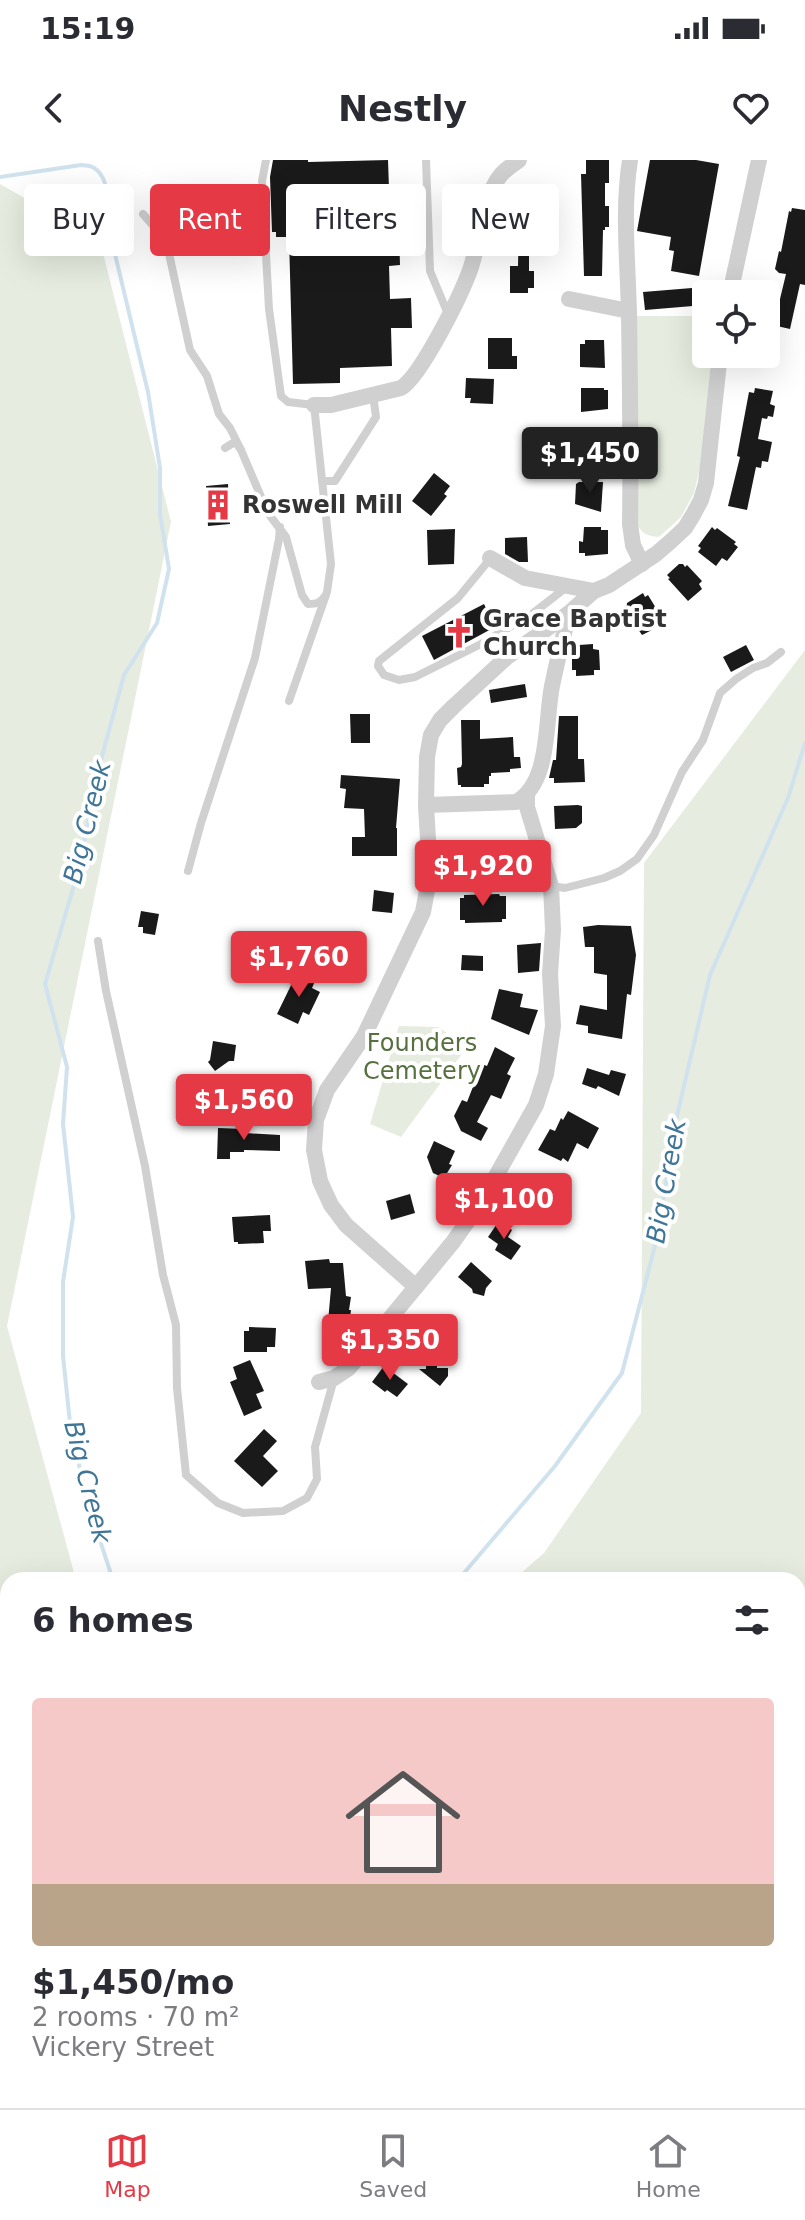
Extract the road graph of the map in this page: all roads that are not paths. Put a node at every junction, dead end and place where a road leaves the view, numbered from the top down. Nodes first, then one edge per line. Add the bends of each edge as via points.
1 (266, 160) edge
2 (426, 160) edge
3 (519, 160) edge
4 (630, 160) edge
5 (759, 160) edge
6 (500, 167) edge
7 (143, 214) dead end
8 (733, 280) edge
9 (569, 299) dead end
10 (629, 311) junction
11 (448, 314) junction
12 (719, 368) edge
13 (373, 394) junction
14 (314, 405) junction
15 (225, 448) dead end
16 (241, 450) junction
17 (322, 481) junction
18 (280, 527) junction
19 (490, 558) joint
20 (642, 564) junction
21 (568, 586) junction
22 (594, 591) junction
23 (327, 592) junction
24 (569, 613) junction
25 (781, 652) dead end
26 (289, 701) dead end
27 (527, 795) junction
28 (426, 805) junction
29 (188, 871) dead end
30 (551, 886) junction
31 (98, 941) dead end
32 (416, 1287) junction
33 (326, 1380) joint

1 - 14 lane via 262,181 269,309 281,396
2 - 11 lane via 430,271
3 - 6 street
4 - 10 street
5 - 8 street
6 - 11 street via 470,271
7 - 16 lane via 168,249 190,350
9 - 10 street
10 - 20 street via 630,524
11 - 13 street via 408,384
12 - 20 street via 701,500 685,528
13 - 14 street
13 - 17 lane via 376,417 335,481
14 - 17 lane
15 - 16 lane via 236,443
16 - 18 lane via 268,513
17 - 23 lane via 331,564
18 - 23 lane via 308,604 321,601
18 - 29 lane via 255,658
19 - 21 street via 525,578
19 - 21 lane via 458,598 379,661 384,675 399,680 415,677 532,614
20 - 22 street
21 - 22 street
22 - 24 street
23 - 26 lane
24 - 27 street via 544,751
24 - 28 street via 507,657 440,720 428,746
25 - 30 lane via 720,693 703,740 637,859 604,878 565,888
27 - 28 street via 516,802
27 - 30 street
28 - 32 street via 430,874 423,912 364,1036 327,1090 316,1120 314,1150 331,1205
30 - 32 street via 553,1026 536,1105 482,1201
31 - 33 lane via 176,1325 186,1475 218,1503 243,1513 283,1511 307,1498 317,1479 315,1447
32 - 33 street via 349,1368

